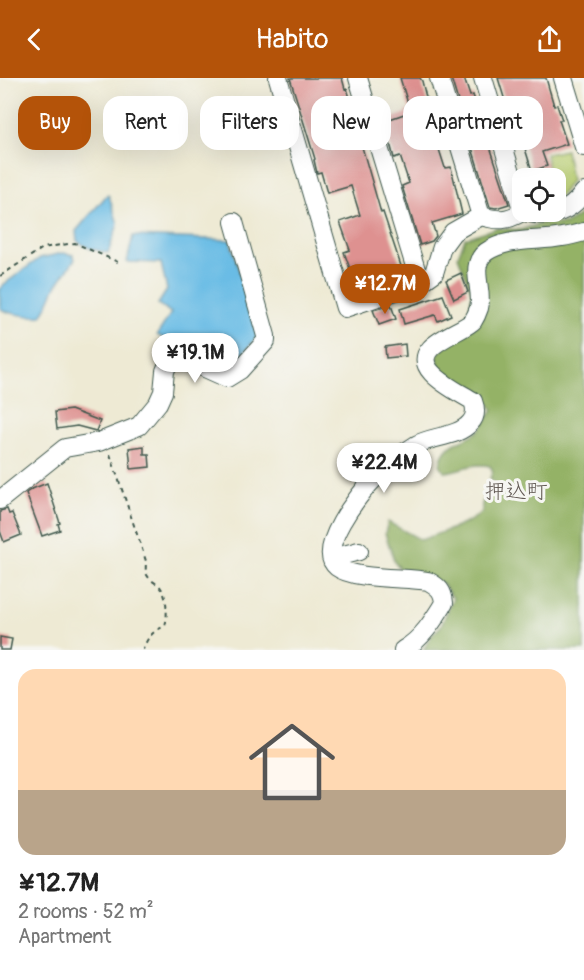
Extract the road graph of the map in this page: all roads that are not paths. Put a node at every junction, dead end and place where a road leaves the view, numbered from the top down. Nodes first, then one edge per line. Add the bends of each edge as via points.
1 (278, 78) edge
2 (358, 78) edge
3 (439, 78) edge
4 (483, 78) edge
5 (563, 78) edge
6 (584, 147) edge
7 (512, 174) edge
8 (584, 192) edge
9 (566, 208) edge
10 (481, 216) junction
11 (512, 217) edge
12 (234, 222) dead end
13 (584, 232) edge
14 (420, 283) junction
15 (0, 500) edge
16 (359, 551) dead end
17 (332, 558) junction
18 (403, 650) edge

1 - 14 street via 345,308
2 - 14 street
3 - 10 street
4 - 7 street
5 - 6 street
8 - 9 street via 577,203
10 - 11 street via 494,220
10 - 14 street via 453,232 442,247 434,273
12 - 15 street via 266,341 240,370 227,378 172,355 158,403 139,426 104,440 65,448
13 - 17 street via 512,242 485,253 478,261 479,307 473,321 433,346 427,361 430,372 473,401 474,417 464,428 414,447 373,480 341,523 330,550
16 - 17 street
17 - 18 street via 338,567 352,573 421,580 443,592 444,603 429,626

